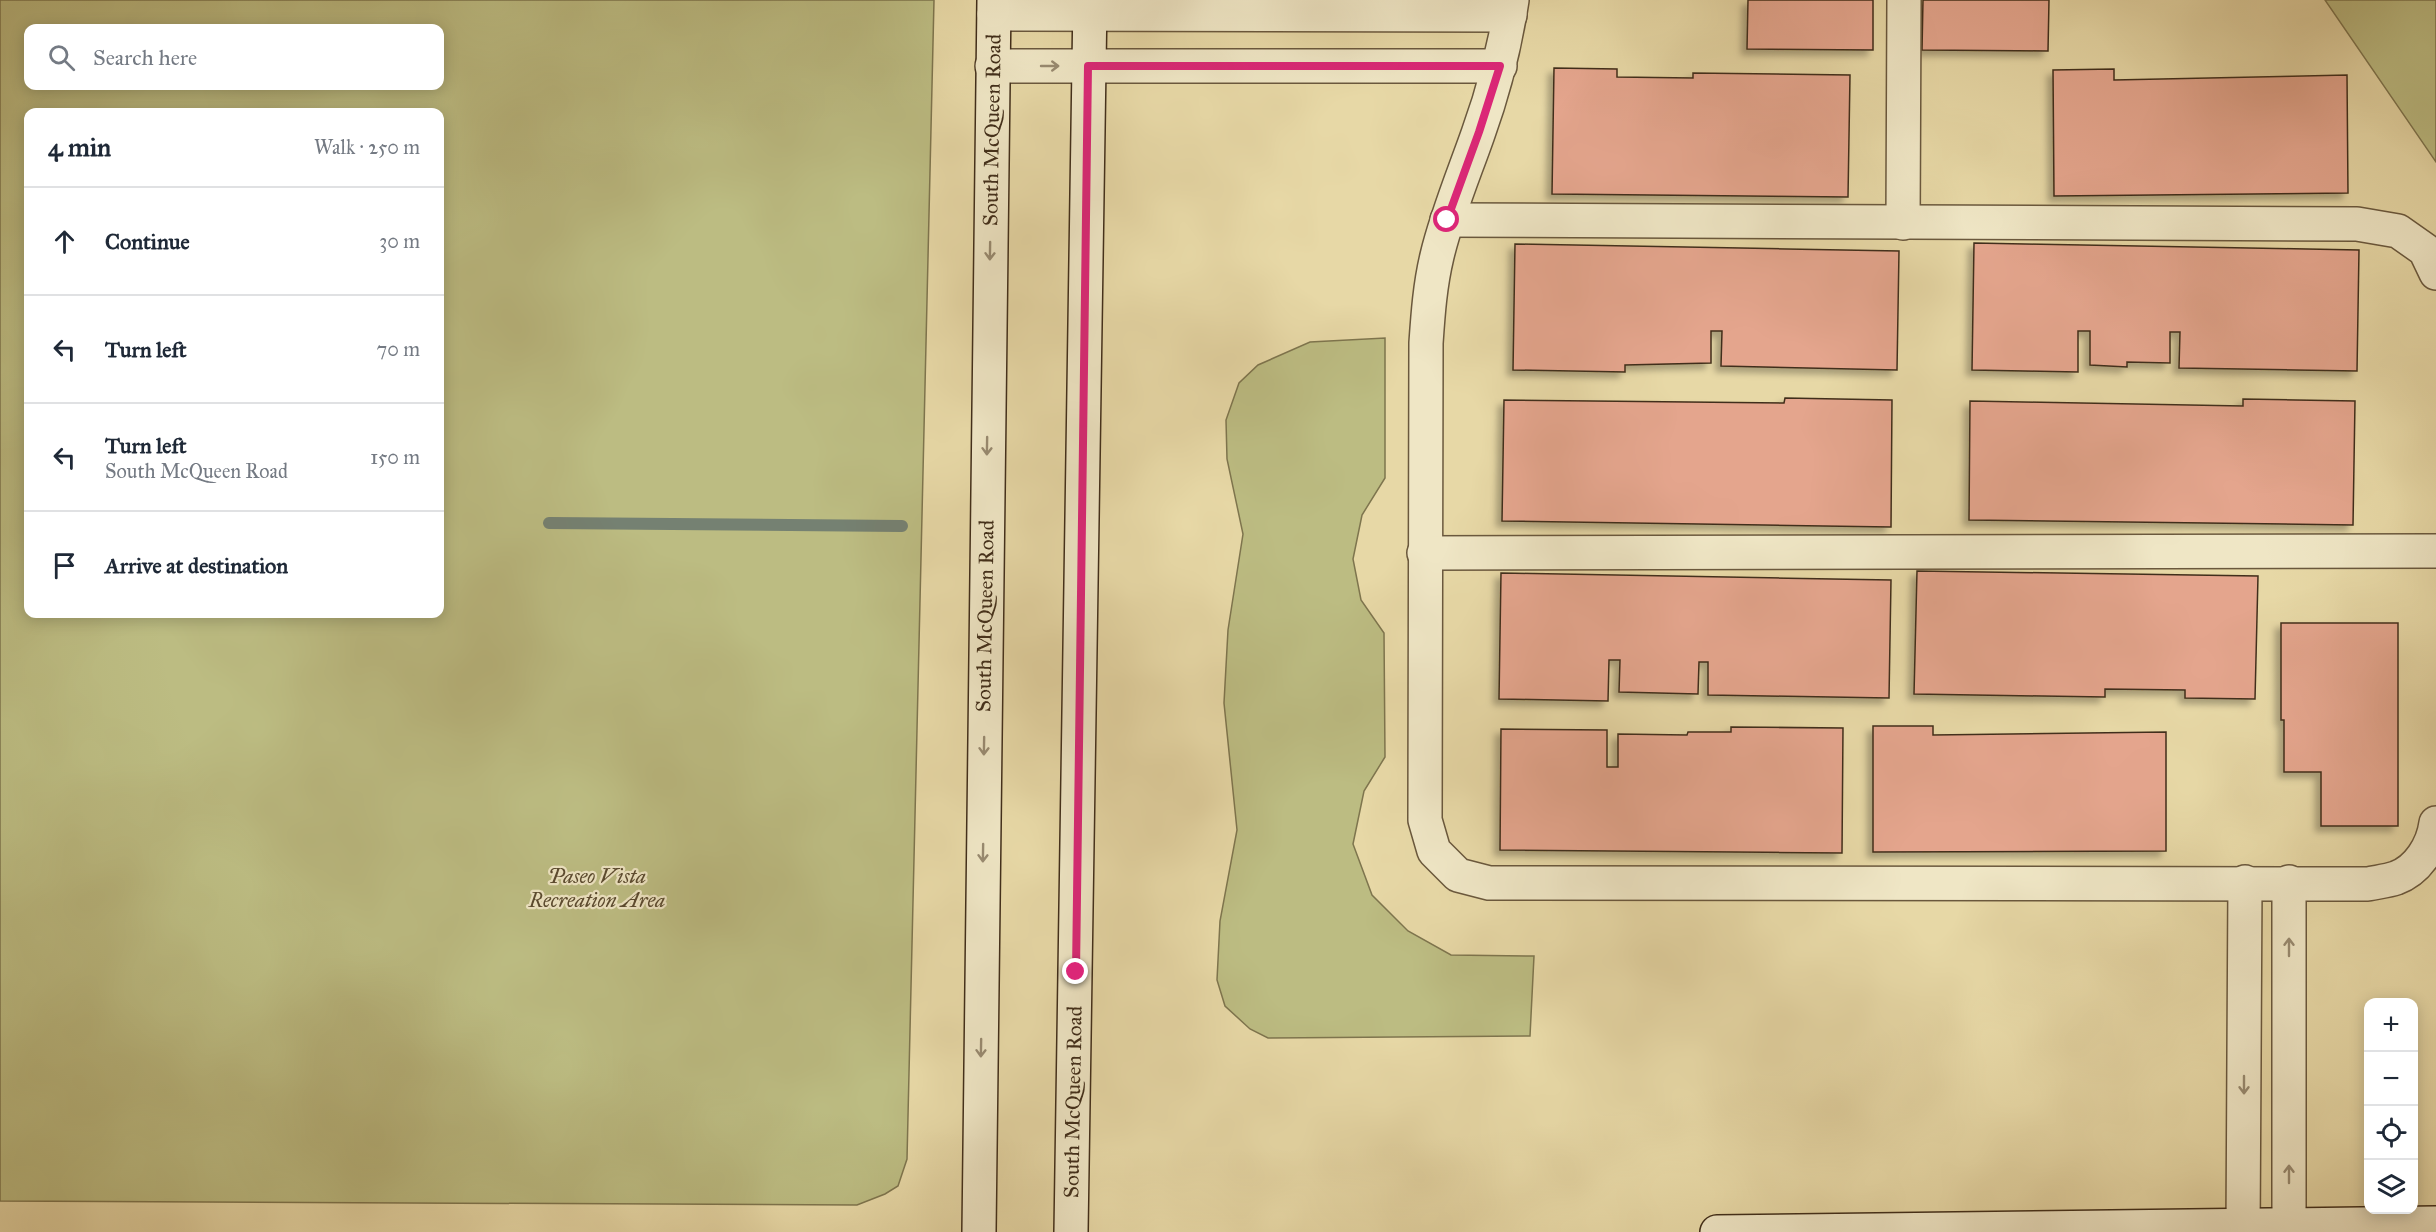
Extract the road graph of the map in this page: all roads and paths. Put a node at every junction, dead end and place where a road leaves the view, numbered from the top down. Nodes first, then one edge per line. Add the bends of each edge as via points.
1 (1904, 0) edge
2 (994, 7) edge
3 (1090, 7) edge
4 (1511, 7) edge
5 (1318, 14) junction
6 (992, 66) junction
7 (1088, 66) junction
8 (1317, 66) junction
9 (1500, 66) junction
10 (1447, 220) junction
11 (1903, 224) junction
12 (2436, 273) edge
13 (2436, 551) edge
14 (1424, 553) junction
15 (2436, 823) edge
16 (2245, 882) junction
17 (2289, 882) junction
18 (2244, 1041) junction
19 (2289, 1041) junction
20 (2436, 1223) edge
21 (2243, 1229) edge
22 (2289, 1229) edge
23 (979, 1232) edge
24 (1071, 1232) edge
25 (1717, 1232) edge

1 - 11 street
2 - 3 street
2 - 6 street, South McQueen Road
3 - 5 street
3 - 7 street, South McQueen Road
4 - 5 street
4 - 9 street
5 - 8 street
6 -> 7 street
6 -> 23 street, South McQueen Road
7 - 8 street
7 - 24 street, South McQueen Road
8 - 9 street
9 - 10 street
10 - 11 street
10 - 14 street via 1430,297 1427,332
11 - 12 street via 2357,224 2398,231 2426,250
13 - 14 street
14 - 16 street via 1425,820 1434,851 1458,875 1489,883
15 - 17 street via 2434,838 2420,861 2397,877 2368,884
16 - 17 street
16 - 18 street
19 -> 17 street
18 - 19 street
18 -> 21 street
22 -> 19 street
20 - 22 street
21 - 22 street
21 - 25 street

